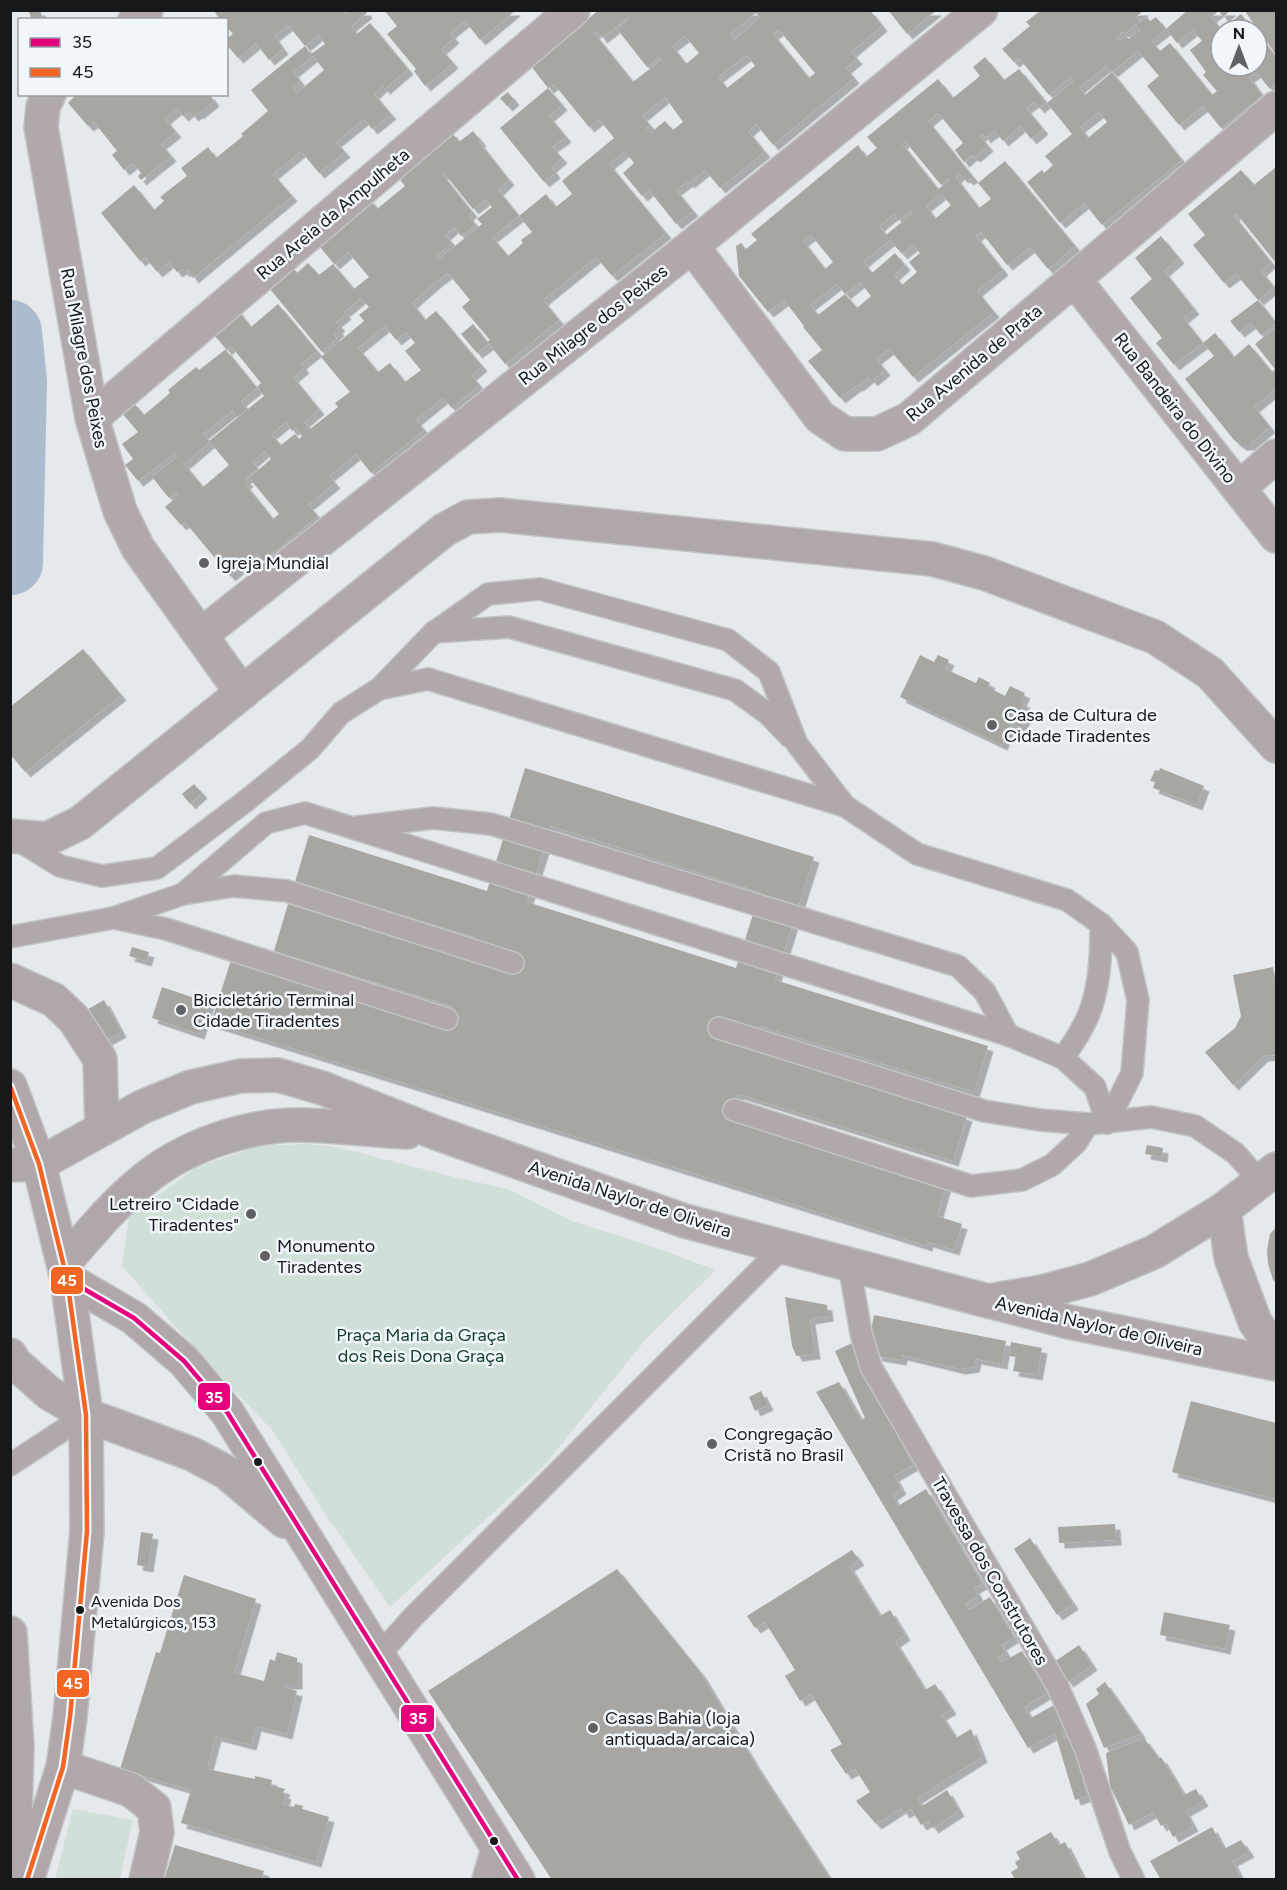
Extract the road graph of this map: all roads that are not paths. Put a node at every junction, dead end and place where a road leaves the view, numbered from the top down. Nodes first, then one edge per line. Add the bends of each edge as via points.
1 (573, 10) edge
2 (981, 10) edge
3 (48, 96) edge
4 (1276, 108) edge
5 (692, 246) junction
6 (1074, 279) junction
7 (92, 418) junction
8 (1276, 456) edge
9 (1239, 488) junction
10 (1276, 536) edge
11 (433, 633) junction
12 (201, 635) junction
13 (379, 689) junction
14 (242, 693) junction
15 (797, 744) junction
16 (1276, 746) edge
17 (845, 806) junction
18 (351, 827) junction
19 (12, 837) edge
20 (183, 894) junction
21 (113, 918) junction
22 (1101, 924) junction
23 (10, 937) edge
24 (513, 963) dead end
25 (10, 980) edge
26 (447, 1019) dead end
27 (719, 1028) dead end
28 (1008, 1035) junction
29 (1063, 1058) junction
30 (10, 1086) edge
31 (734, 1110) dead end
32 (1098, 1123) junction
33 (102, 1129) junction
34 (439, 1134) junction
35 (25, 1165) edge
36 (1269, 1176) edge
37 (1224, 1209) junction
38 (783, 1247) junction
39 (849, 1264) junction
40 (65, 1271) junction
41 (988, 1301) junction
42 (1276, 1353) edge
43 (10, 1355) edge
44 (1276, 1364) edge
45 (86, 1415) junction
46 (10, 1465) edge
47 (310, 1544) junction
48 (10, 1633) edge
49 (379, 1655) junction
50 (63, 1767) junction
51 (494, 1864) edge
52 (11, 1880) edge
53 (27, 1880) edge
54 (146, 1880) edge
55 (518, 1880) edge
56 (1134, 1880) edge

1 - 7 street, Rua Areia da Ampulheta
2 - 5 street, Rua Milagre dos Peixes
3 - 7 street, Rua Milagre dos Peixes via 41,127
4 - 6 street, Rua Avenida de Prata
5 - 6 street, Rua Avenida de Prata via 820,417 845,434 877,434 909,419
5 - 12 street, Rua Milagre dos Peixes
6 - 9 street, Rua Bandeira do Divino
7 - 12 street, Rua Milagre dos Peixes via 120,511 138,548
8 - 9 street
9 - 10 street, Rua Bandeira do Divino
11 - 13 lane
11 - 15 lane via 509,627 735,690 768,714
11 - 15 lane via 488,594 540,589 728,640 770,672
12 - 14 street, Rua Milagre dos Peixes
13 - 17 lane via 428,679
13 - 19 lane via 341,713 310,749 157,867 102,876 60,866
14 - 16 street via 444,530 468,517 500,515 932,559 984,573 1155,637 1210,673
14 - 19 street via 80,823 47,839
15 - 17 lane
17 - 22 lane via 917,854 1066,900
18 - 20 lane via 305,813 266,823
18 - 28 lane
18 - 28 lane via 433,818 491,824 958,966 986,992
20 - 21 lane
20 - 24 lane via 234,886 287,891
21 - 23 lane
21 - 26 lane via 166,929
22 - 29 lane via 1096,991 1082,1029
22 - 32 lane via 1127,952 1138,1000 1132,1073
25 - 33 street via 54,1000 75,1019 99,1059
27 - 32 lane via 984,1111 1040,1120
28 - 29 lane
29 - 32 lane via 1095,1087
30 - 35 street
31 - 32 lane via 971,1186 1023,1180 1052,1165
32 - 36 lane via 1151,1117 1195,1126
33 - 34 street, Avenida Naylor de Oliveira via 142,1107 192,1087 240,1076 278,1075
33 - 35 street, Avenida Naylor de Oliveira
34 - 38 street, Avenida Naylor de Oliveira via 685,1221
34 - 40 street via 300,1125 256,1130 205,1144 140,1182
35 - 40 street
36 - 37 street
37 - 41 street via 1154,1252 1090,1279
37 - 42 street via 1232,1258 1255,1322
38 - 39 street, Avenida Naylor de Oliveira
38 - 49 lane
39 - 41 street, Avenida Naylor de Oliveira
39 - 56 lane, Travessa dos Construtores via 871,1367 1058,1687
40 - 45 street
40 - 47 street via 134,1318 184,1361 227,1412
41 - 44 street, Avenida Naylor de Oliveira via 1069,1322
43 - 45 street via 49,1393
45 - 46 lane
45 - 47 street via 192,1454 226,1472
45 - 50 street via 87,1531
47 - 49 street
48 - 52 street via 17,1746
49 - 51 street
50 - 53 street
50 - 54 street via 131,1790 154,1808 157,1832
51 - 55 street

